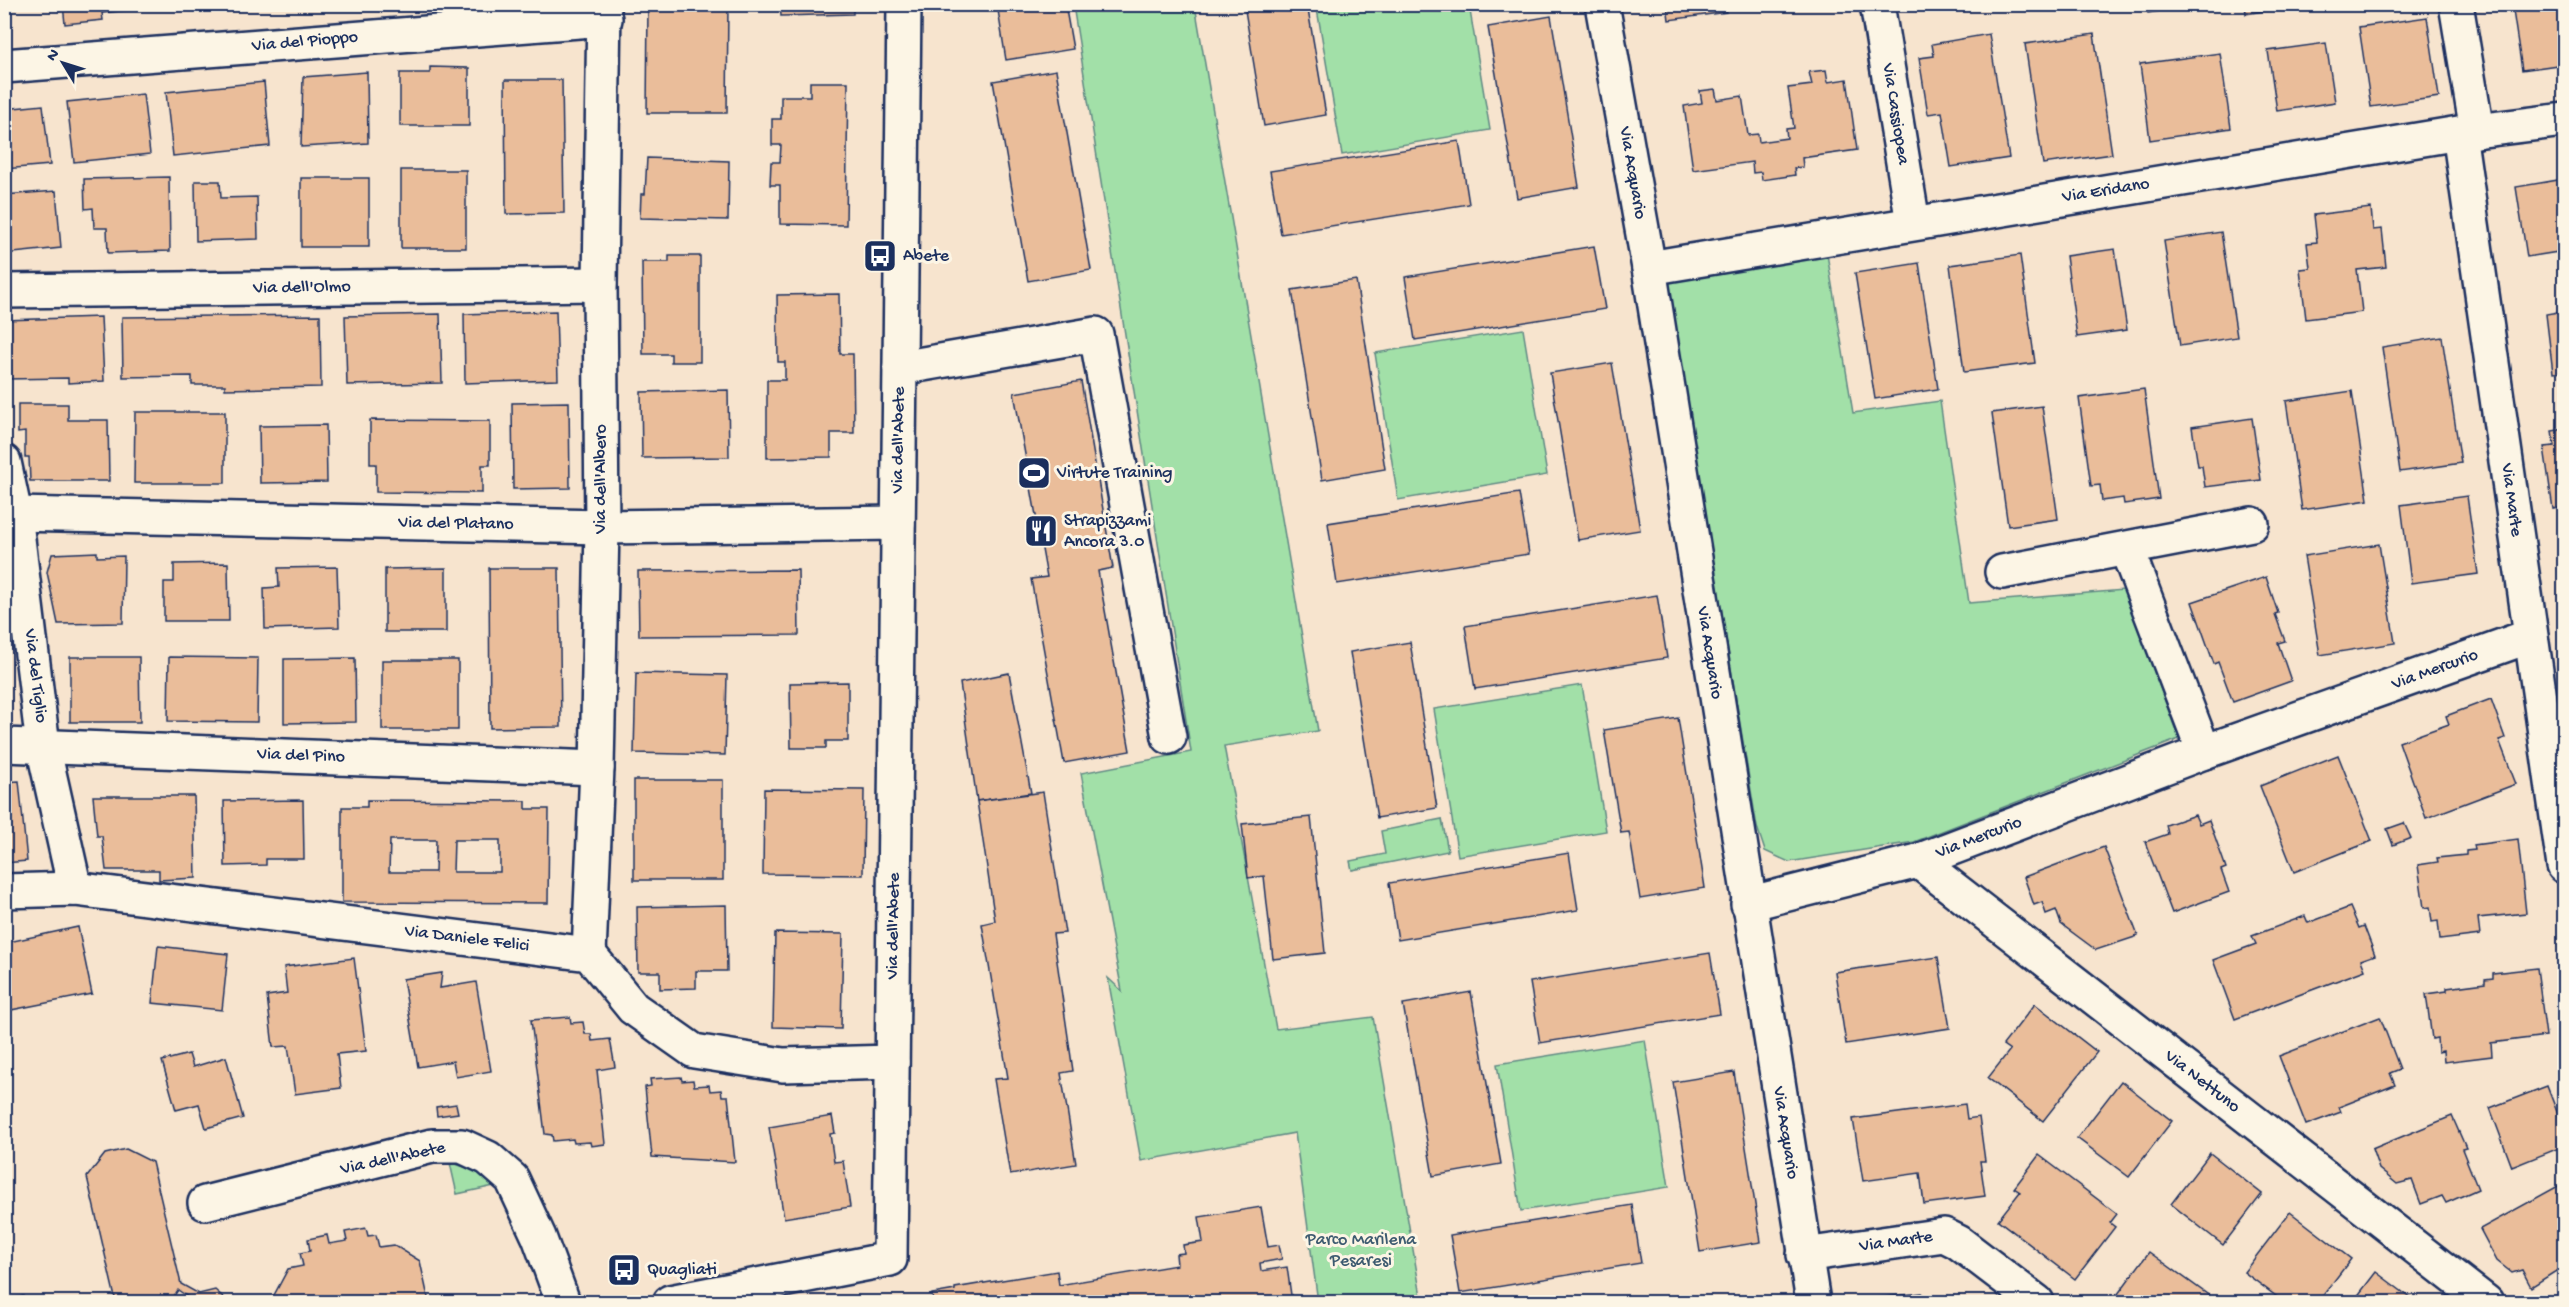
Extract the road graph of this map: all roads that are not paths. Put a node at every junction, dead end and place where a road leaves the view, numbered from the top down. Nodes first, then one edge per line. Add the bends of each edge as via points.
1 (904, 4) edge
2 (1602, 4) edge
3 (1877, 4) edge
4 (2456, 4) edge
5 (604, 12) edge
6 (4, 66) edge
7 (2565, 120) edge
8 (2468, 132) junction
9 (1913, 223) junction
10 (1649, 268) junction
11 (600, 284) junction
12 (4, 291) edge
13 (900, 368) junction
14 (4, 462) edge
15 (15, 514) junction
16 (898, 523) junction
17 (2252, 524) dead end
18 (602, 527) junction
19 (2127, 550) junction
20 (2002, 573) dead end
21 (2530, 636) junction
22 (1169, 737) dead end
23 (4, 745) edge
24 (43, 746) junction
25 (2204, 752) junction
26 (597, 768) junction
27 (1918, 861) junction
28 (2565, 866) edge
29 (75, 889) junction
30 (4, 891) edge
31 (1748, 904) junction
32 (589, 954) junction
33 (892, 1062) junction
34 (205, 1203) dead end
35 (1804, 1255) junction
36 (563, 1302) edge
37 (670, 1302) edge
38 (1813, 1302) edge
39 (2037, 1302) edge
40 (2486, 1302) edge

1 - 13 street, Via dell'Abete
2 - 10 street, Via Acquario
3 - 9 street, Via Cassiopea
4 - 8 street, Via Marte
5 - 6 street, Via del Pioppo
5 - 11 street, Via dell'Albero
7 - 8 street, Via Eridano
8 - 9 street, Via Eridano
8 - 21 street, Via Marte
9 - 10 street, Via Eridano
10 - 31 street, Via Acquario
11 - 12 street, Via dell'Olmo
11 - 18 street, Via dell'Albero
13 - 16 street, Via dell'Abete
13 - 22 street, Via dell'Abete via 1096,334
14 - 15 street, Via del Tiglio
15 - 18 street, Via del Platano
15 - 24 street, Via del Tiglio
16 - 18 street, Via del Platano
16 - 33 street, Via dell'Abete
17 - 19 street
18 - 26 street, Via dell'Albero
19 - 20 street
19 - 25 street
21 - 25 street, Via Mercurio
21 - 28 street, Via Marte
23 - 24 street, Via del Pino
24 - 26 street, Via del Pino
24 - 29 street, Via del Tiglio
25 - 27 street, Via Mercurio
26 - 32 street, Via dell'Albero
27 - 31 street, Via Mercurio
27 - 40 street, Via Nettuno
29 - 30 street, Via Daniele Felici
29 - 32 street, Via Daniele Felici
31 - 35 street, Via Acquario
32 - 33 street via 633,1008 694,1051 783,1065
33 - 37 street, Via dell'Abete via 891,1259
34 - 36 street, Via dell'Abete via 432,1146 462,1146 488,1158 512,1179
35 - 38 street, Via Acquario
35 - 39 street, Via Marte via 1944,1235

